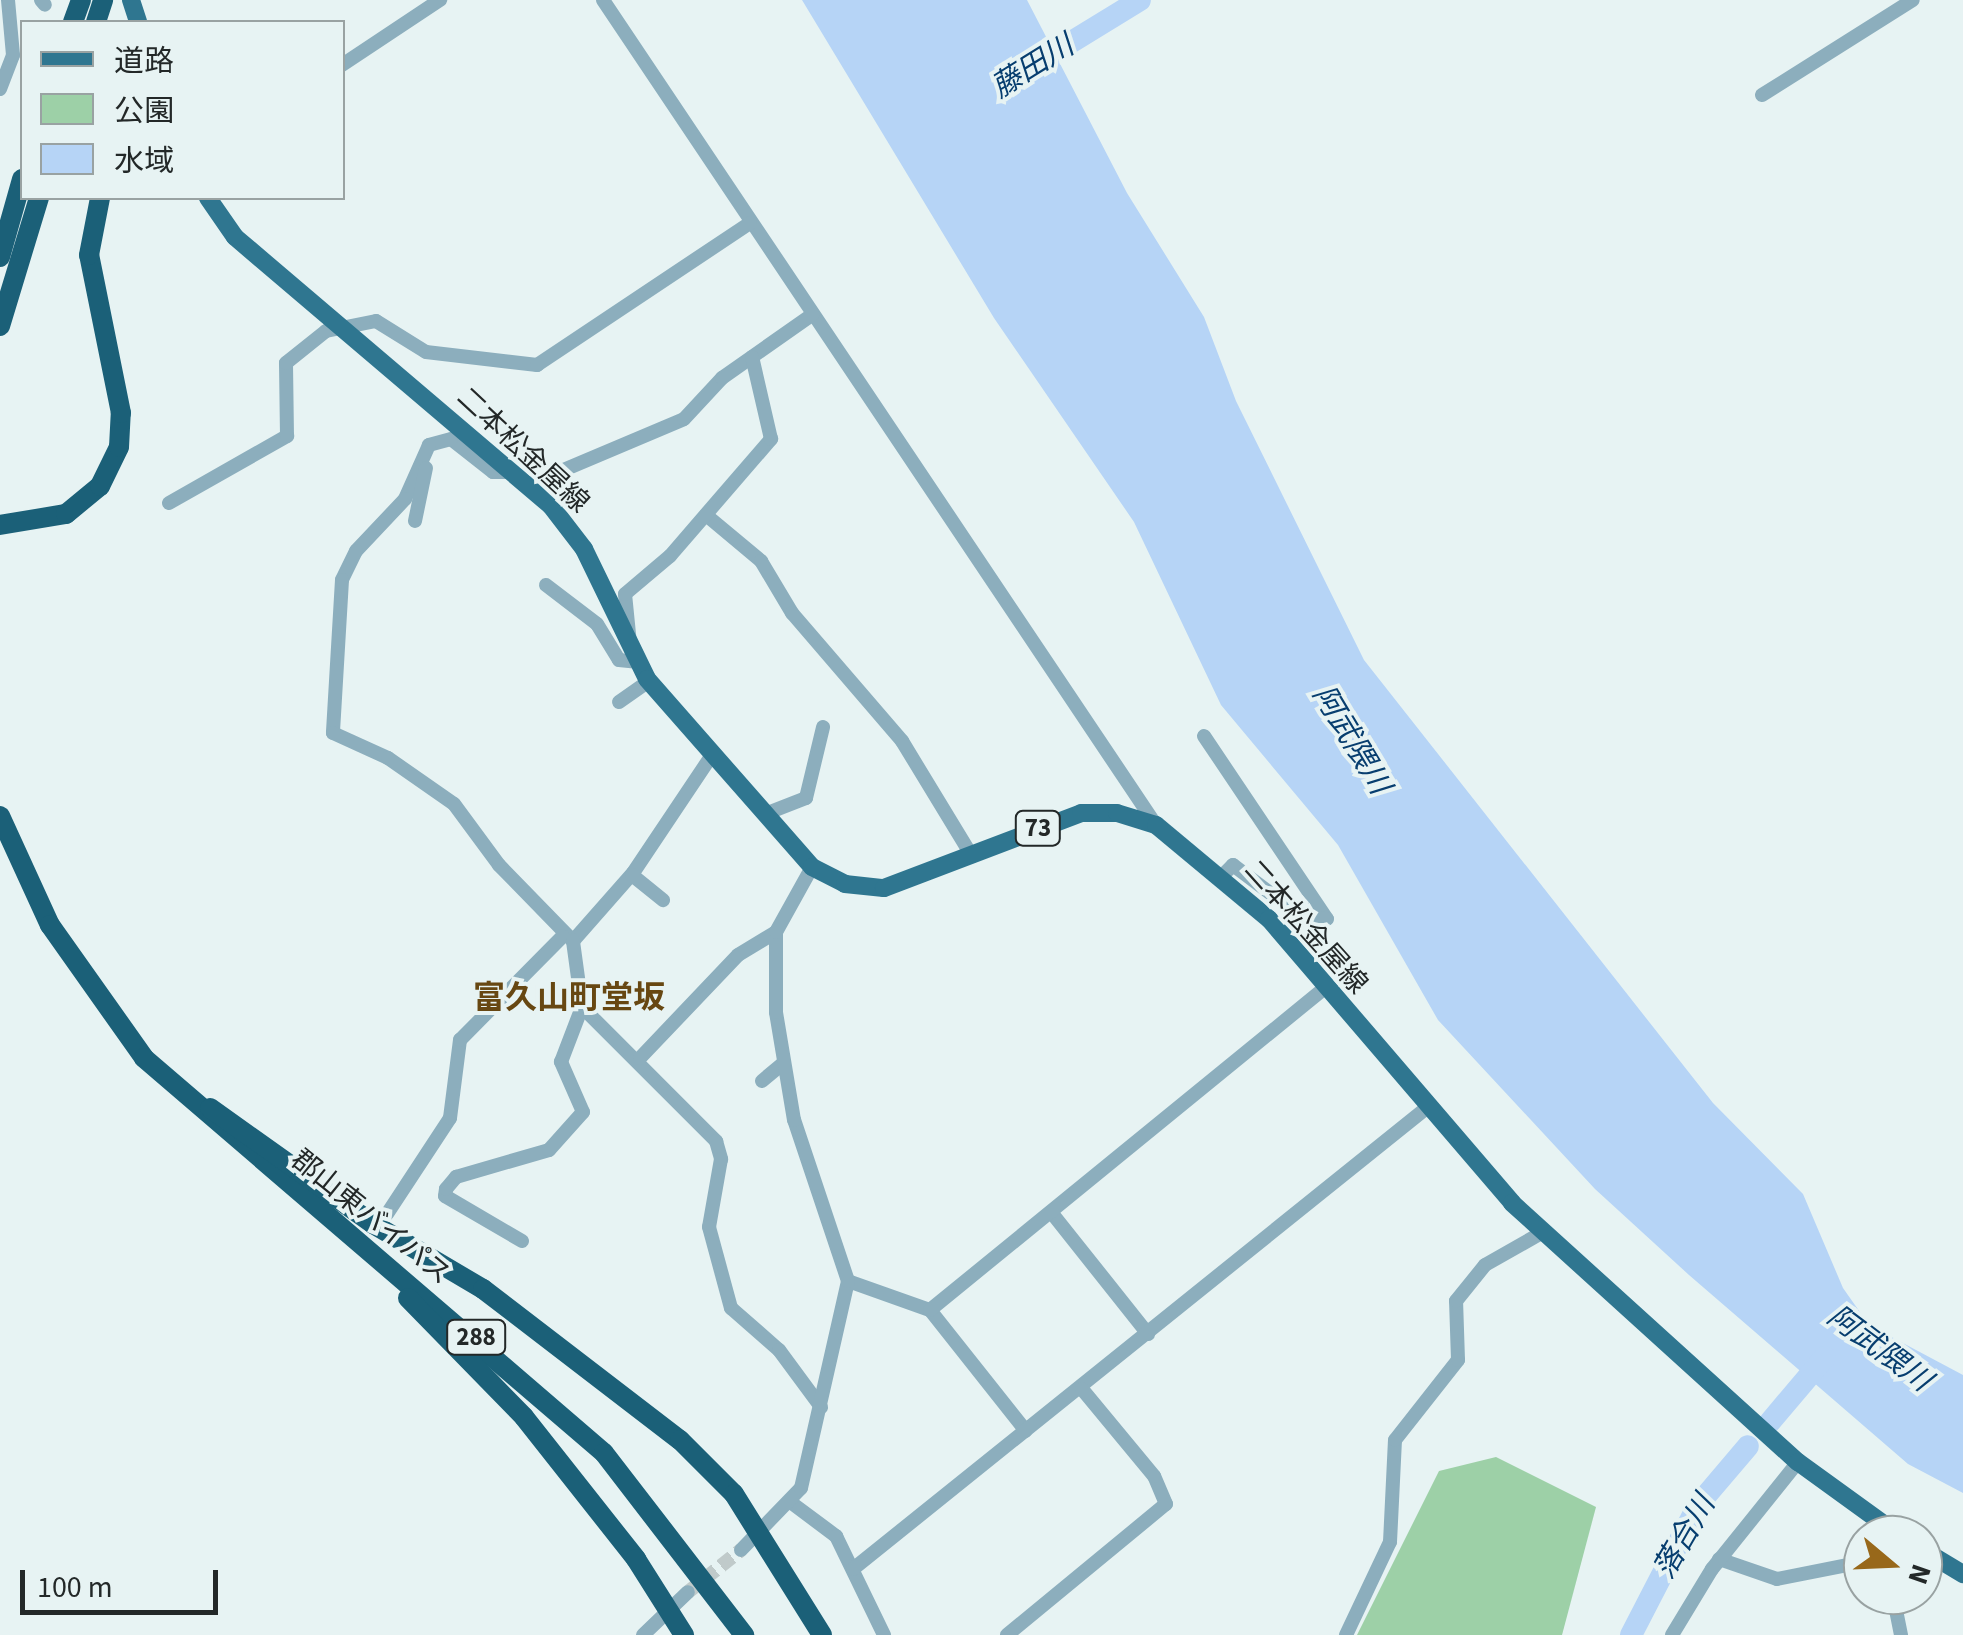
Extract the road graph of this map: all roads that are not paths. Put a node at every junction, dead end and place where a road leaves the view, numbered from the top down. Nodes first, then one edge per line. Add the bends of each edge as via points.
1 (8, 0) edge
2 (440, 0) edge
3 (603, 0) edge
4 (1914, 0) edge
5 (345, 63) edge
6 (0, 89) edge
7 (1762, 95) dead end
8 (20, 186) edge
9 (38, 200) edge
10 (100, 200) edge
11 (209, 200) edge
12 (750, 223) junction
13 (0, 257) edge
14 (812, 314) junction
15 (0, 326) edge
16 (341, 326) junction
17 (752, 358) junction
18 (424, 458) junction
19 (513, 472) junction
20 (528, 485) junction
21 (169, 504) dead end
22 (706, 515) junction
23 (415, 520) dead end
24 (0, 525) edge
25 (546, 585) dead end
26 (634, 653) junction
27 (650, 681) junction
28 (618, 702) dead end
29 (823, 727) dead end
30 (1204, 736) dead end
31 (712, 755) junction
32 (765, 814) junction
33 (0, 816) edge
34 (1156, 825) junction
35 (972, 856) junction
36 (812, 867) junction
37 (1224, 874) junction
38 (632, 875) junction
39 (663, 900) dead end
40 (776, 932) junction
41 (568, 938) junction
42 (1326, 987) junction
43 (582, 1007) junction
44 (640, 1058) junction
45 (782, 1064) junction
46 (166, 1081) junction
47 (762, 1082) dead end
48 (1424, 1110) junction
49 (198, 1112) junction
50 (1051, 1212) junction
51 (387, 1214) dead end
52 (1542, 1232) junction
53 (522, 1241) dead end
54 (848, 1281) junction
55 (930, 1310) junction
56 (1148, 1334) junction
57 (1082, 1389) junction
58 (822, 1407) junction
59 (1026, 1431) junction
60 (1798, 1462) junction
61 (793, 1504) junction
62 (1868, 1515) edge
63 (764, 1534) junction
64 (742, 1550) tunnel mouth
65 (1719, 1560) junction
66 (1843, 1566) edge
67 (853, 1569) junction
68 (688, 1592) tunnel mouth
69 (664, 1611) junction
70 (643, 1635) edge
71 (684, 1635) edge
72 (744, 1635) edge
73 (822, 1635) edge
74 (884, 1635) edge
75 (1006, 1635) edge
76 (1346, 1635) edge
77 (1672, 1635) edge

1 - 6 street via 13,56
2 - 5 street
3 - 12 street
4 - 7 street
8 - 13 highway
9 - 15 highway
10 - 24 highway via 89,255 121,413 119,446 108,475 76,508 40,524
11 - 16 main road, 二本松金屋線 / 73 via 235,236
12 - 14 street
12 - 16 street via 537,365 426,352 376,321
14 - 17 street
14 - 34 street
16 - 19 main road, 二本松金屋線 / 73
16 - 21 street via 286,363 282,441
17 - 20 street via 684,419
17 - 22 street via 771,440
18 - 19 street via 446,438 498,475
18 - 23 street
18 - 41 street via 405,499 356,551 342,580 332,734 388,758 454,804
19 - 20 main road, 二本松金屋線 / 73
20 - 26 main road, 二本松金屋線 / 73 via 584,549
22 - 26 street via 625,594
22 - 35 street via 762,561 792,613 902,742
25 - 26 street via 597,624 620,660
26 - 27 main road, 二本松金屋線 / 73
27 - 28 street
27 - 31 main road, 二本松金屋線 / 73
29 - 32 street via 806,798
30 - 37 street via 1327,919 1303,918 1233,864
31 - 32 main road, 二本松金屋線 / 73
31 - 38 street
32 - 36 main road, 二本松金屋線 / 73
33 - 46 highway, 郡山東バイパス / 288 via 80,972
34 - 35 main road, 二本松金屋線 / 73 via 1117,813 1082,813
34 - 37 main road, 二本松金屋線 / 73
35 - 36 main road, 二本松金屋線 / 73 via 884,888 845,884
36 - 40 street
37 - 42 main road, 二本松金屋線 / 73
38 - 39 street
38 - 41 street
40 - 44 street via 738,955
40 - 45 street
41 - 43 street
41 - 51 street via 460,1040 450,1118
42 - 48 main road, 二本松金屋線 / 73
42 - 50 street
43 - 44 street
43 - 53 street via 561,1062 583,1102 566,1139 456,1176 446,1189
44 - 58 street via 720,1147 709,1227 731,1308 779,1350
45 - 47 street
45 - 54 street
46 - 49 highway, 郡山東バイパス / 288
46 - 63 highway via 538,1329 680,1440
48 - 52 main road, 二本松金屋線 / 73
48 - 56 street
49 - 69 highway via 255,1174 472,1357 636,1559
49 - 72 highway, 郡山東バイパス / 288 via 467,1330 604,1453
50 - 55 street
50 - 56 street
52 - 60 main road, 二本松金屋線 / 73
52 - 76 street via 1485,1265 1456,1301 1458,1360 1395,1440 1390,1542
54 - 55 street
54 - 58 street
55 - 59 street
56 - 57 street
57 - 59 street
57 - 75 street via 1154,1476 1166,1504
58 - 61 street
59 - 67 street
60 - 62 main road, 二本松金屋線 / 73
60 - 65 street
61 - 63 street
61 - 67 street via 831,1530
63 - 64 street
63 - 73 highway
65 - 66 street via 1778,1578
65 - 77 street
67 - 74 street
68 - 69 street
69 - 70 street
69 - 71 highway

